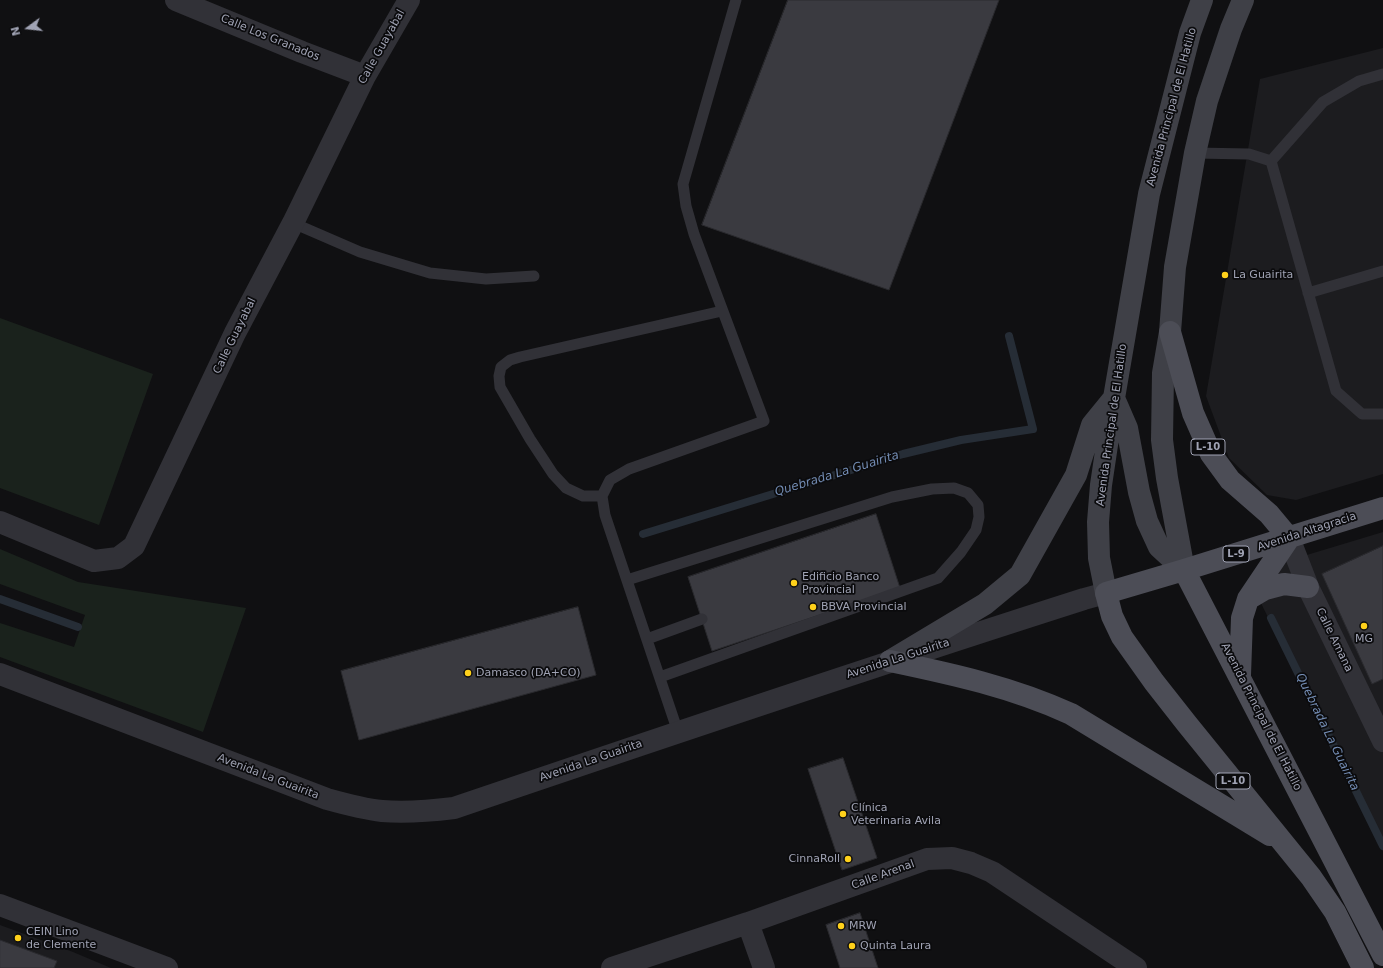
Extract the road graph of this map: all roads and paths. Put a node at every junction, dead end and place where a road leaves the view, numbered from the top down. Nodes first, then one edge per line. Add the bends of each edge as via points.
1 (176, 0) edge
2 (409, 0) edge
3 (736, 0) edge
4 (1202, 0) edge
5 (1242, 0) edge
6 (1383, 74) edge
7 (366, 76) junction
8 (1195, 153) junction
9 (1271, 161) junction
10 (293, 223) junction
11 (1383, 271) edge
12 (534, 276) dead end
13 (1308, 293) junction
14 (722, 311) junction
15 (1170, 332) junction
16 (1114, 398) junction
17 (1383, 414) edge
18 (602, 496) junction
19 (1383, 508) edge
20 (0, 522) edge
21 (1289, 538) junction
22 (1184, 570) junction
23 (627, 580) junction
24 (1308, 587) junction
25 (1106, 593) junction
26 (1248, 599) junction
27 (702, 619) dead end
28 (647, 639) junction
29 (890, 661) junction
30 (0, 674) edge
31 (660, 677) junction
32 (1240, 677) junction
33 (678, 732) junction
34 (1383, 741) edge
35 (1281, 841) junction
36 (0, 905) edge
37 (748, 923) junction
38 (1383, 955) edge
39 (167, 968) edge
40 (612, 968) edge
41 (764, 968) edge
42 (1136, 968) edge
43 (1363, 968) edge

1 - 7 street, Calle Los Granados
2 - 7 street, Calle Guayabal
3 - 14 lane via 683,184 686,206
4 - 16 main road, Avenida Principal de El Hatillo / L-10 via 1190,33 1149,194
5 - 8 main road, Avenida Principal de El Hatillo / L-10 via 1207,101
6 - 9 lane via 1359,81 1323,102
7 - 10 street, Calle Guayabal
8 - 9 lane via 1249,154
8 - 15 main road, Avenida Principal de El Hatillo / L-10 via 1175,267
9 - 13 lane
10 - 12 lane via 360,252 430,273 486,279
10 - 20 street, Calle Guayabal via 235,333 134,546 118,558 94,561
11 - 13 lane
13 - 17 lane via 1336,391 1362,414
14 - 18 lane via 764,421 629,469 610,480
14 - 18 lane via 520,357 510,360 501,367 500,386 553,474 566,488 583,496
15 - 21 main road, L-10 via 1193,413 1212,454 1230,480 1269,514
15 - 22 main road, Avenida Principal de El Hatillo / L-10 via 1163,373 1162,440
16 - 22 main road via 1127,428 1147,521 1159,547
16 - 25 main road, Avenida Principal de El Hatillo / L-10 via 1098,522 1099,558
16 - 29 main road via 1092,425 1076,475 1020,576 985,604
18 - 23 lane via 605,515
19 - 21 main road, Avenida Altagracia / L-9
21 - 22 main road, Avenida Altagracia / L-9
21 - 24 street, Calle Amana
21 - 26 main road
22 - 25 main road, Avenida La Guairita / L-9
22 - 32 main road, Avenida Principal de El Hatillo / L-10
23 - 28 lane
23 - 31 lane via 892,497 954,488 968,493 978,505 976,530 938,578
24 - 26 main road via 1284,584 1265,589
24 - 34 street, Calle Amana
25 - 29 street, Avenida La Guairita
25 - 35 main road, Avenida Principal de El Hatillo / L-10 via 1112,616 1122,637 1154,682
26 - 32 main road via 1242,618
27 - 28 lane
28 - 31 lane
29 - 33 street, Avenida La Guairita
29 - 35 main road, L-10 via 978,680 1044,701 1071,714
30 - 33 street, Avenida La Guairita via 327,799 382,811 454,808
31 - 33 lane
32 - 38 main road, Avenida Principal de El Hatillo / L-10
35 - 43 main road, Avenida Principal de El Hatillo / L-10 via 1311,877 1335,912
36 - 39 street
37 - 40 street, Calle Arenal
37 - 41 street
37 - 42 street, Calle Arenal via 927,859 952,858 992,872

